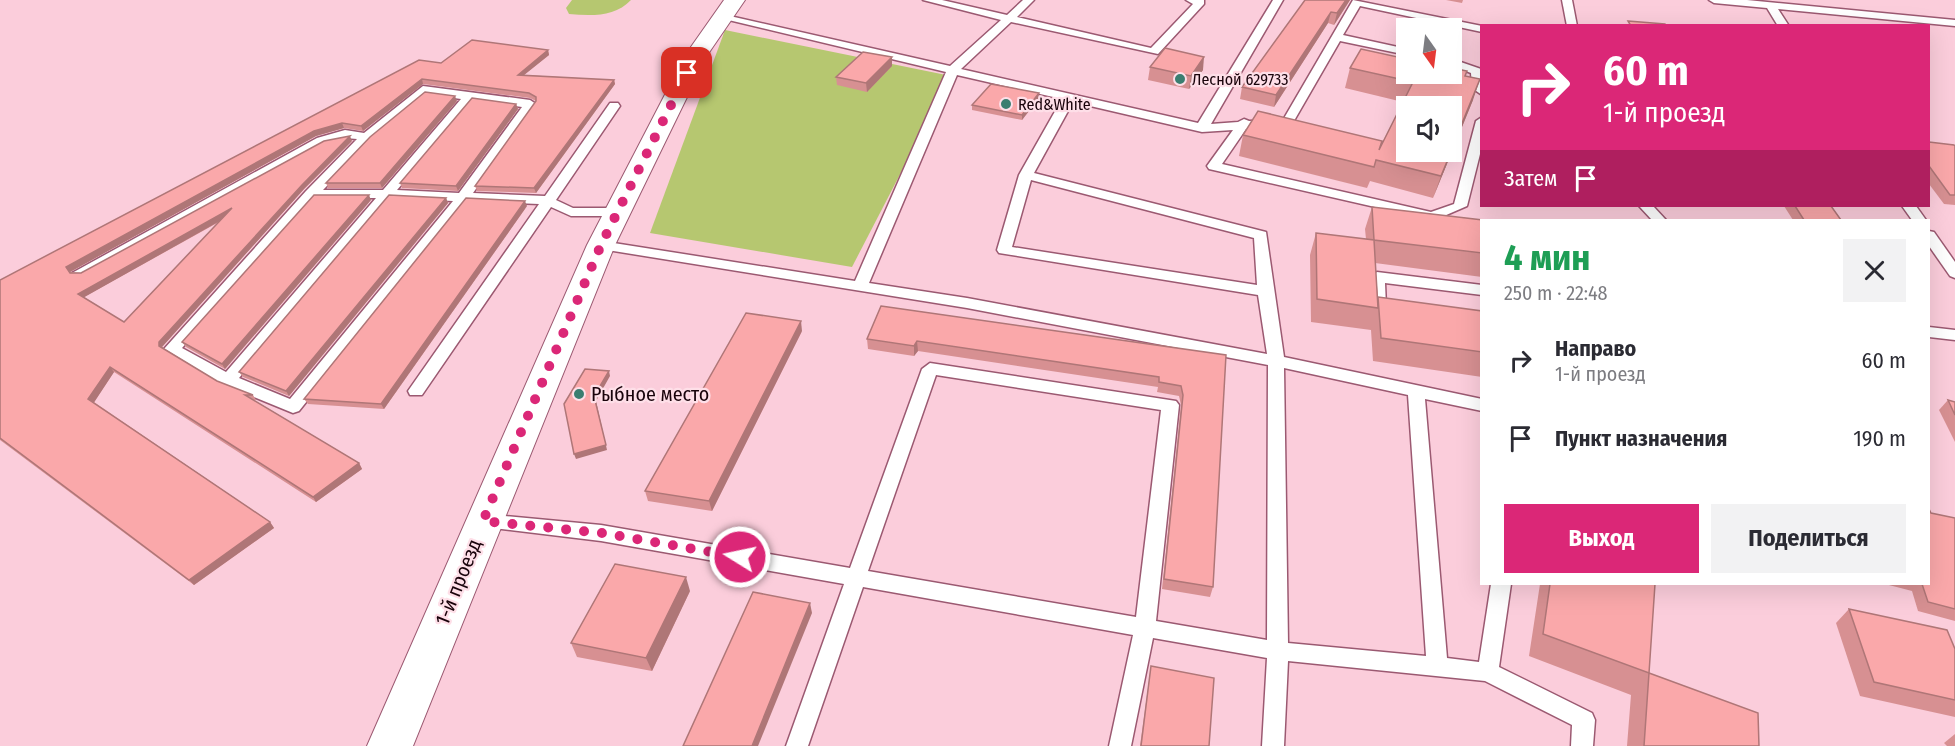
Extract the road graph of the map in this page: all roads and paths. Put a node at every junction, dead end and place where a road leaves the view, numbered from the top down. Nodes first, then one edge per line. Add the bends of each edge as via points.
1 (928, 0) edge
2 (1029, 0) edge
3 (1191, 0) edge
4 (1278, 0) edge
5 (1567, 0) edge
6 (1714, 0) edge
7 (1352, 1) edge
8 (1771, 6) junction
9 (728, 8) edge
10 (1007, 18) junction
11 (1955, 23) edge
12 (1573, 24) edge
13 (1783, 24) edge
14 (1480, 29) edge
15 (1337, 37) junction
16 (1396, 50) edge
17 (1462, 65) edge
18 (953, 70) junction
19 (1480, 90) edge
20 (471, 95) junction
21 (1069, 98) junction
22 (614, 106) dead end
23 (1244, 123) junction
24 (1202, 128) junction
25 (1480, 129) edge
26 (367, 137) junction
27 (1026, 175) junction
28 (311, 194) junction
29 (386, 194) junction
30 (463, 197) junction
31 (546, 200) junction
32 (1647, 207) edge
33 (616, 212) junction
34 (1658, 219) edge
35 (1930, 236) edge
36 (601, 245) junction
37 (79, 273) edge
38 (1955, 273) edge
39 (860, 286) junction
40 (1480, 290) edge
41 (1265, 291) junction
42 (1378, 307) edge
43 (1930, 333) edge
44 (1955, 335) edge
45 (1276, 361) junction
46 (228, 380) junction
47 (1416, 391) junction
48 (416, 392) dead end
49 (1480, 405) edge
50 (483, 521) junction
51 (855, 577) junction
52 (1501, 585) edge
53 (1145, 628) junction
54 (1278, 651) junction
55 (1437, 667) junction
56 (1488, 672) junction
57 (390, 746) edge
58 (797, 746) edge
59 (1120, 746) edge
60 (1273, 746) edge
61 (1582, 746) edge

1 - 10 lane
2 - 10 lane
3 - 10 lane via 1200,2 1154,52
4 - 24 lane
5 - 12 lane
6 - 8 lane
7 - 14 lane
7 - 15 lane
8 - 11 lane
8 - 13 lane
9 - 18 lane
9 - 33 street, 1-й проезд via 697,54
10 - 18 lane
15 - 16 lane
15 - 23 lane via 1287,123
17 - 19 lane via 1477,70
18 - 21 lane
18 - 39 lane
20 - 26 lane via 423,90
20 - 29 lane
20 - 30 lane via 530,104
21 - 24 lane
21 - 27 lane
22 - 31 lane
23 - 24 lane
23 - 25 lane via 1214,166 1432,216 1460,206
26 - 28 lane
26 - 37 lane via 345,134 321,141
27 - 41 lane via 1261,235
27 - 41 lane via 1004,250
28 - 29 lane
28 - 46 lane via 172,350
29 - 30 lane
29 - 46 lane
30 - 31 lane
30 - 46 lane via 293,407
31 - 33 lane via 571,212
31 - 48 lane
32 - 34 lane
33 - 36 street, 1-й проезд
35 - 38 lane
36 - 39 lane
36 - 50 street, 1-й проезд
39 - 45 lane
40 - 42 lane via 1377,277
41 - 45 lane
43 - 44 lane
45 - 47 lane
45 - 54 lane
47 - 49 lane
47 - 55 lane
50 - 51 lane via 602,533
50 - 57 street, 1-й проезд
51 - 53 lane
51 - 53 lane via 930,369 1170,405
51 - 58 lane
52 - 56 lane
53 - 54 lane
53 - 59 lane
54 - 55 lane
54 - 60 lane
55 - 56 lane
56 - 61 lane via 1584,720

